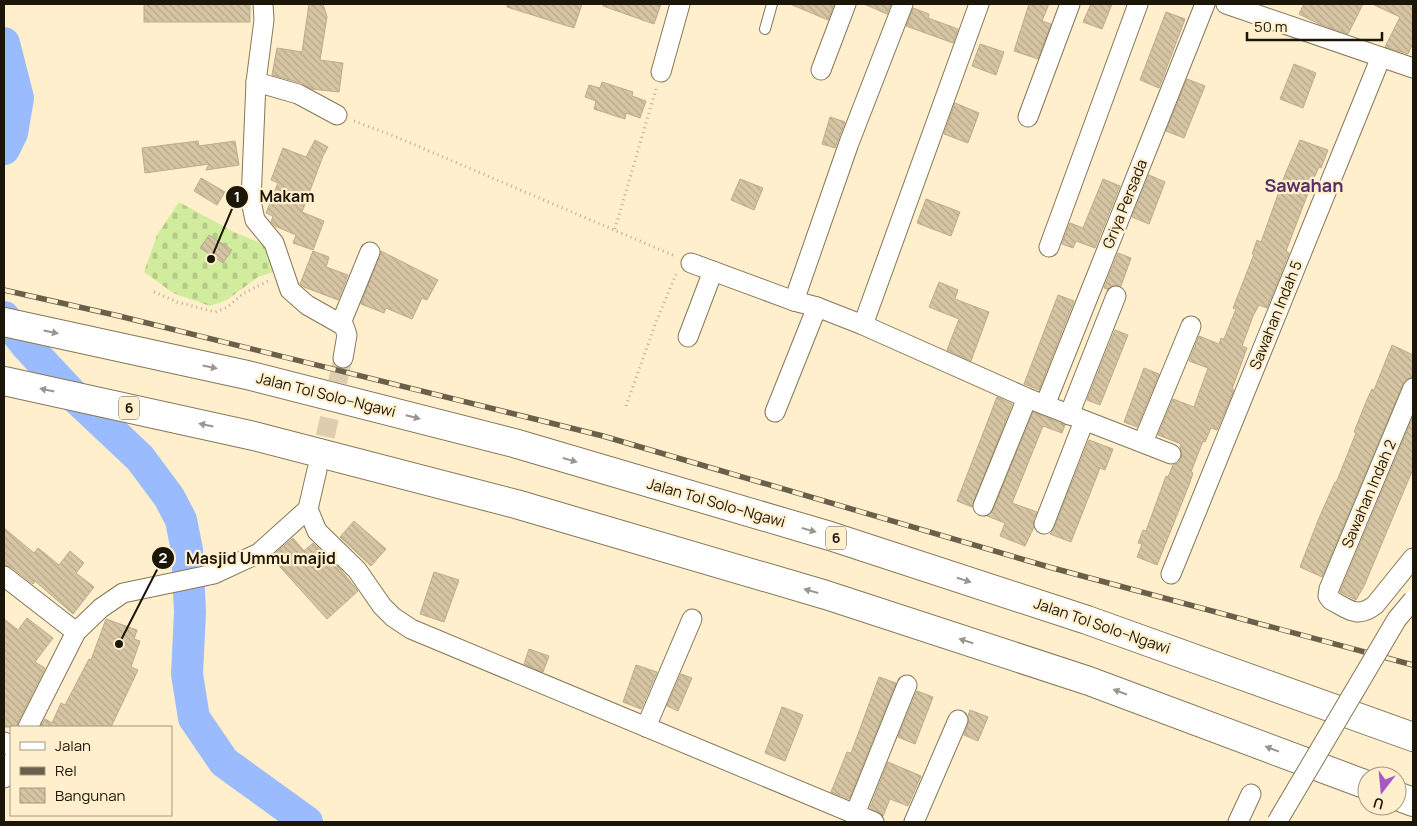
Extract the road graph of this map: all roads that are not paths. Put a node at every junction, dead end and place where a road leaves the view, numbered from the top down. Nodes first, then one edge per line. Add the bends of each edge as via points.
1 (263, 4) edge
2 (680, 4) edge
3 (772, 4) edge
4 (846, 4) edge
5 (903, 4) edge
6 (979, 4) edge
7 (1070, 4) edge
8 (1138, 4) edge
9 (1205, 4) edge
10 (1226, 4) edge
11 (765, 29) dead end
12 (1380, 57) junction
13 (1413, 68) edge
14 (821, 70) dead end
15 (661, 72) road end
16 (256, 82) junction
17 (337, 115) road end
18 (1028, 117) dead end
19 (1049, 247) dead end
20 (370, 252) dead end
21 (691, 263) road end
22 (713, 271) junction
23 (1116, 296) dead end
24 (794, 301) junction
25 (817, 307) junction
26 (4, 322) edge
27 (342, 323) junction
28 (863, 325) junction
29 (1191, 326) dead end
30 (688, 337) dead end
31 (343, 358) tunnel mouth
32 (4, 381) edge
33 (1413, 388) edge
34 (1027, 398) junction
35 (1045, 405) junction
36 (775, 412) dead end
37 (1077, 418) junction
38 (1143, 442) junction
39 (1171, 454) dead end
40 (317, 470) tunnel mouth
41 (983, 506) dead end
42 (308, 509) junction
43 (1044, 524) dead end
44 (1413, 558) edge
45 (1171, 574) dead end
46 (4, 576) edge
47 (1413, 600) edge
48 (692, 619) dead end
49 (76, 632) junction
50 (907, 685) dead end
51 (958, 720) dead end
52 (29, 726) edge
53 (646, 727) junction
54 (1413, 737) edge
55 (10, 764) edge
56 (4, 778) edge
57 (1357, 781) edge
58 (1251, 794) dead end
59 (855, 814) junction
60 (874, 822) edge
61 (914, 822) edge
62 (1238, 822) edge
63 (1277, 822) edge

1 - 16 street
2 - 15 street
3 - 11 lane
4 - 14 street
5 - 24 street via 849,143
6 - 28 street
7 - 18 street
8 - 19 street
9 - 35 street, Griya Persada
10 - 12 street
12 - 13 street
12 - 45 street, Sawahan Indah 5
16 - 17 street via 298,94
16 - 27 street via 251,201 256,220 274,243 290,290 307,304
20 - 27 street
21 - 22 street
22 - 24 street
22 - 30 street
23 - 37 street
24 - 25 street
25 - 28 street
25 - 36 street
26 -> 54 highway, Jalan Tol Solo–Ngawi / 6 via 247,375 514,443 830,536 1087,620
27 - 31 street via 347,335
28 - 34 street
29 - 38 street
57 -> 32 highway, 6 via 1089,681 826,595 516,504 254,436
33 - 44 street, Sawahan Indah 2 via 1328,596 1354,612 1368,611
34 - 35 street
34 - 41 street
35 - 37 street
37 - 38 street
37 - 43 street
38 - 39 street
40 - 42 street
42 - 49 street via 259,553 214,574 123,593 101,608
42 - 53 street via 317,531 357,570 382,606 411,629
46 - 49 street
47 - 63 street, bridge via 1397,619
48 - 53 street
49 - 52 street
50 - 59 street
51 - 61 street
53 - 59 street
55 - 56 street
58 - 62 street
59 - 60 street

